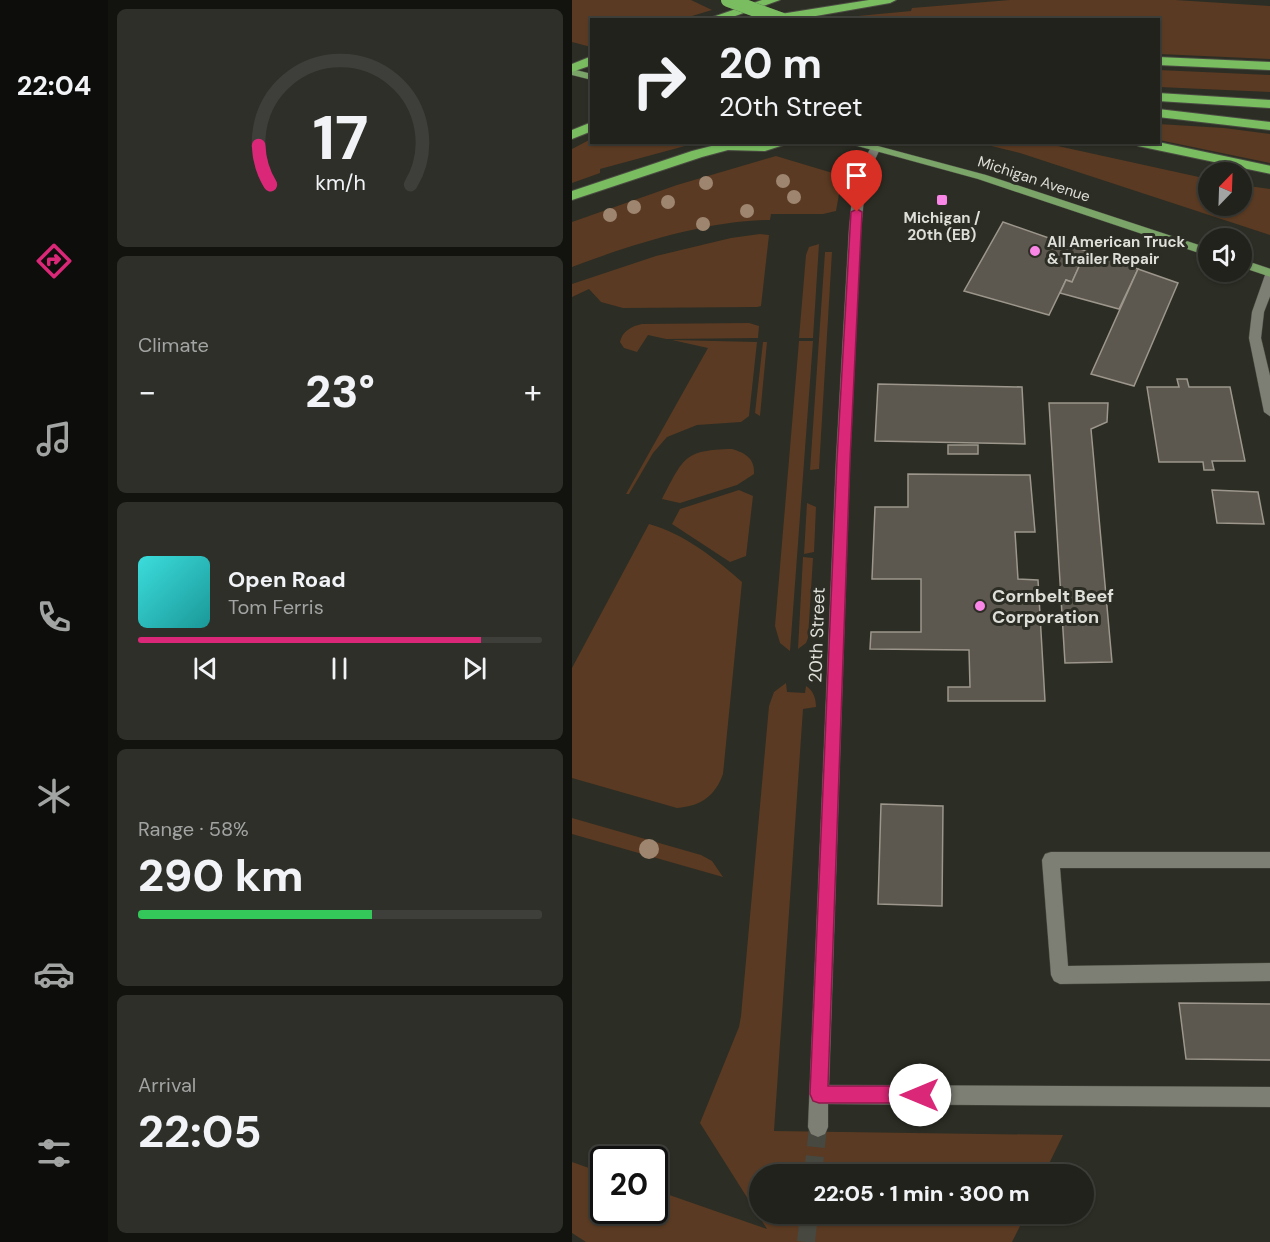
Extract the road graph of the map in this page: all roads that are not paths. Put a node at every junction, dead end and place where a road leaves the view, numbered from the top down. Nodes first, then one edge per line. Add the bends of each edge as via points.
1 (711, 0) edge
2 (728, 0) edge
3 (774, 0) edge
4 (890, 0) edge
5 (716, 18) edge
6 (751, 18) edge
7 (778, 18) edge
8 (780, 18) edge
9 (1160, 62) edge
10 (1271, 66) edge
11 (572, 72) edge
12 (590, 76) edge
13 (1160, 97) edge
14 (1271, 104) edge
15 (1160, 113) edge
16 (1271, 126) edge
17 (590, 127) edge
18 (572, 135) edge
19 (737, 144) edge
20 (778, 144) edge
21 (856, 144) edge
22 (1148, 144) edge
23 (717, 149) junction
24 (875, 149) junction
25 (1271, 170) edge
26 (572, 196) edge
27 (1198, 249) edge
28 (1252, 267) edge
29 (1271, 274) edge
30 (1265, 362) edge
31 (1271, 412) edge
32 (1271, 860) edge
33 (1271, 972) edge
34 (819, 1094) junction
35 (1271, 1097) edge
36 (818, 1127) tunnel mouth

1 - 6 highway
2 - 7 highway, bridge
3 - 5 highway
4 - 8 highway
9 - 10 highway
11 - 12 main road
13 - 14 highway
15 - 16 highway
17 - 18 highway
19 - 23 highway
20 - 23 highway
21 - 24 main road, Michigan Avenue
22 - 25 highway
23 - 26 highway
24 - 27 main road, Michigan Avenue via 1004,184
24 - 34 street, 20th Street via 860,178 855,229
28 - 29 main road
29 - 30 street via 1254,338
30 - 31 street
32 - 33 street via 1051,860 1060,975
34 - 35 street
34 - 36 street, 20th Street

